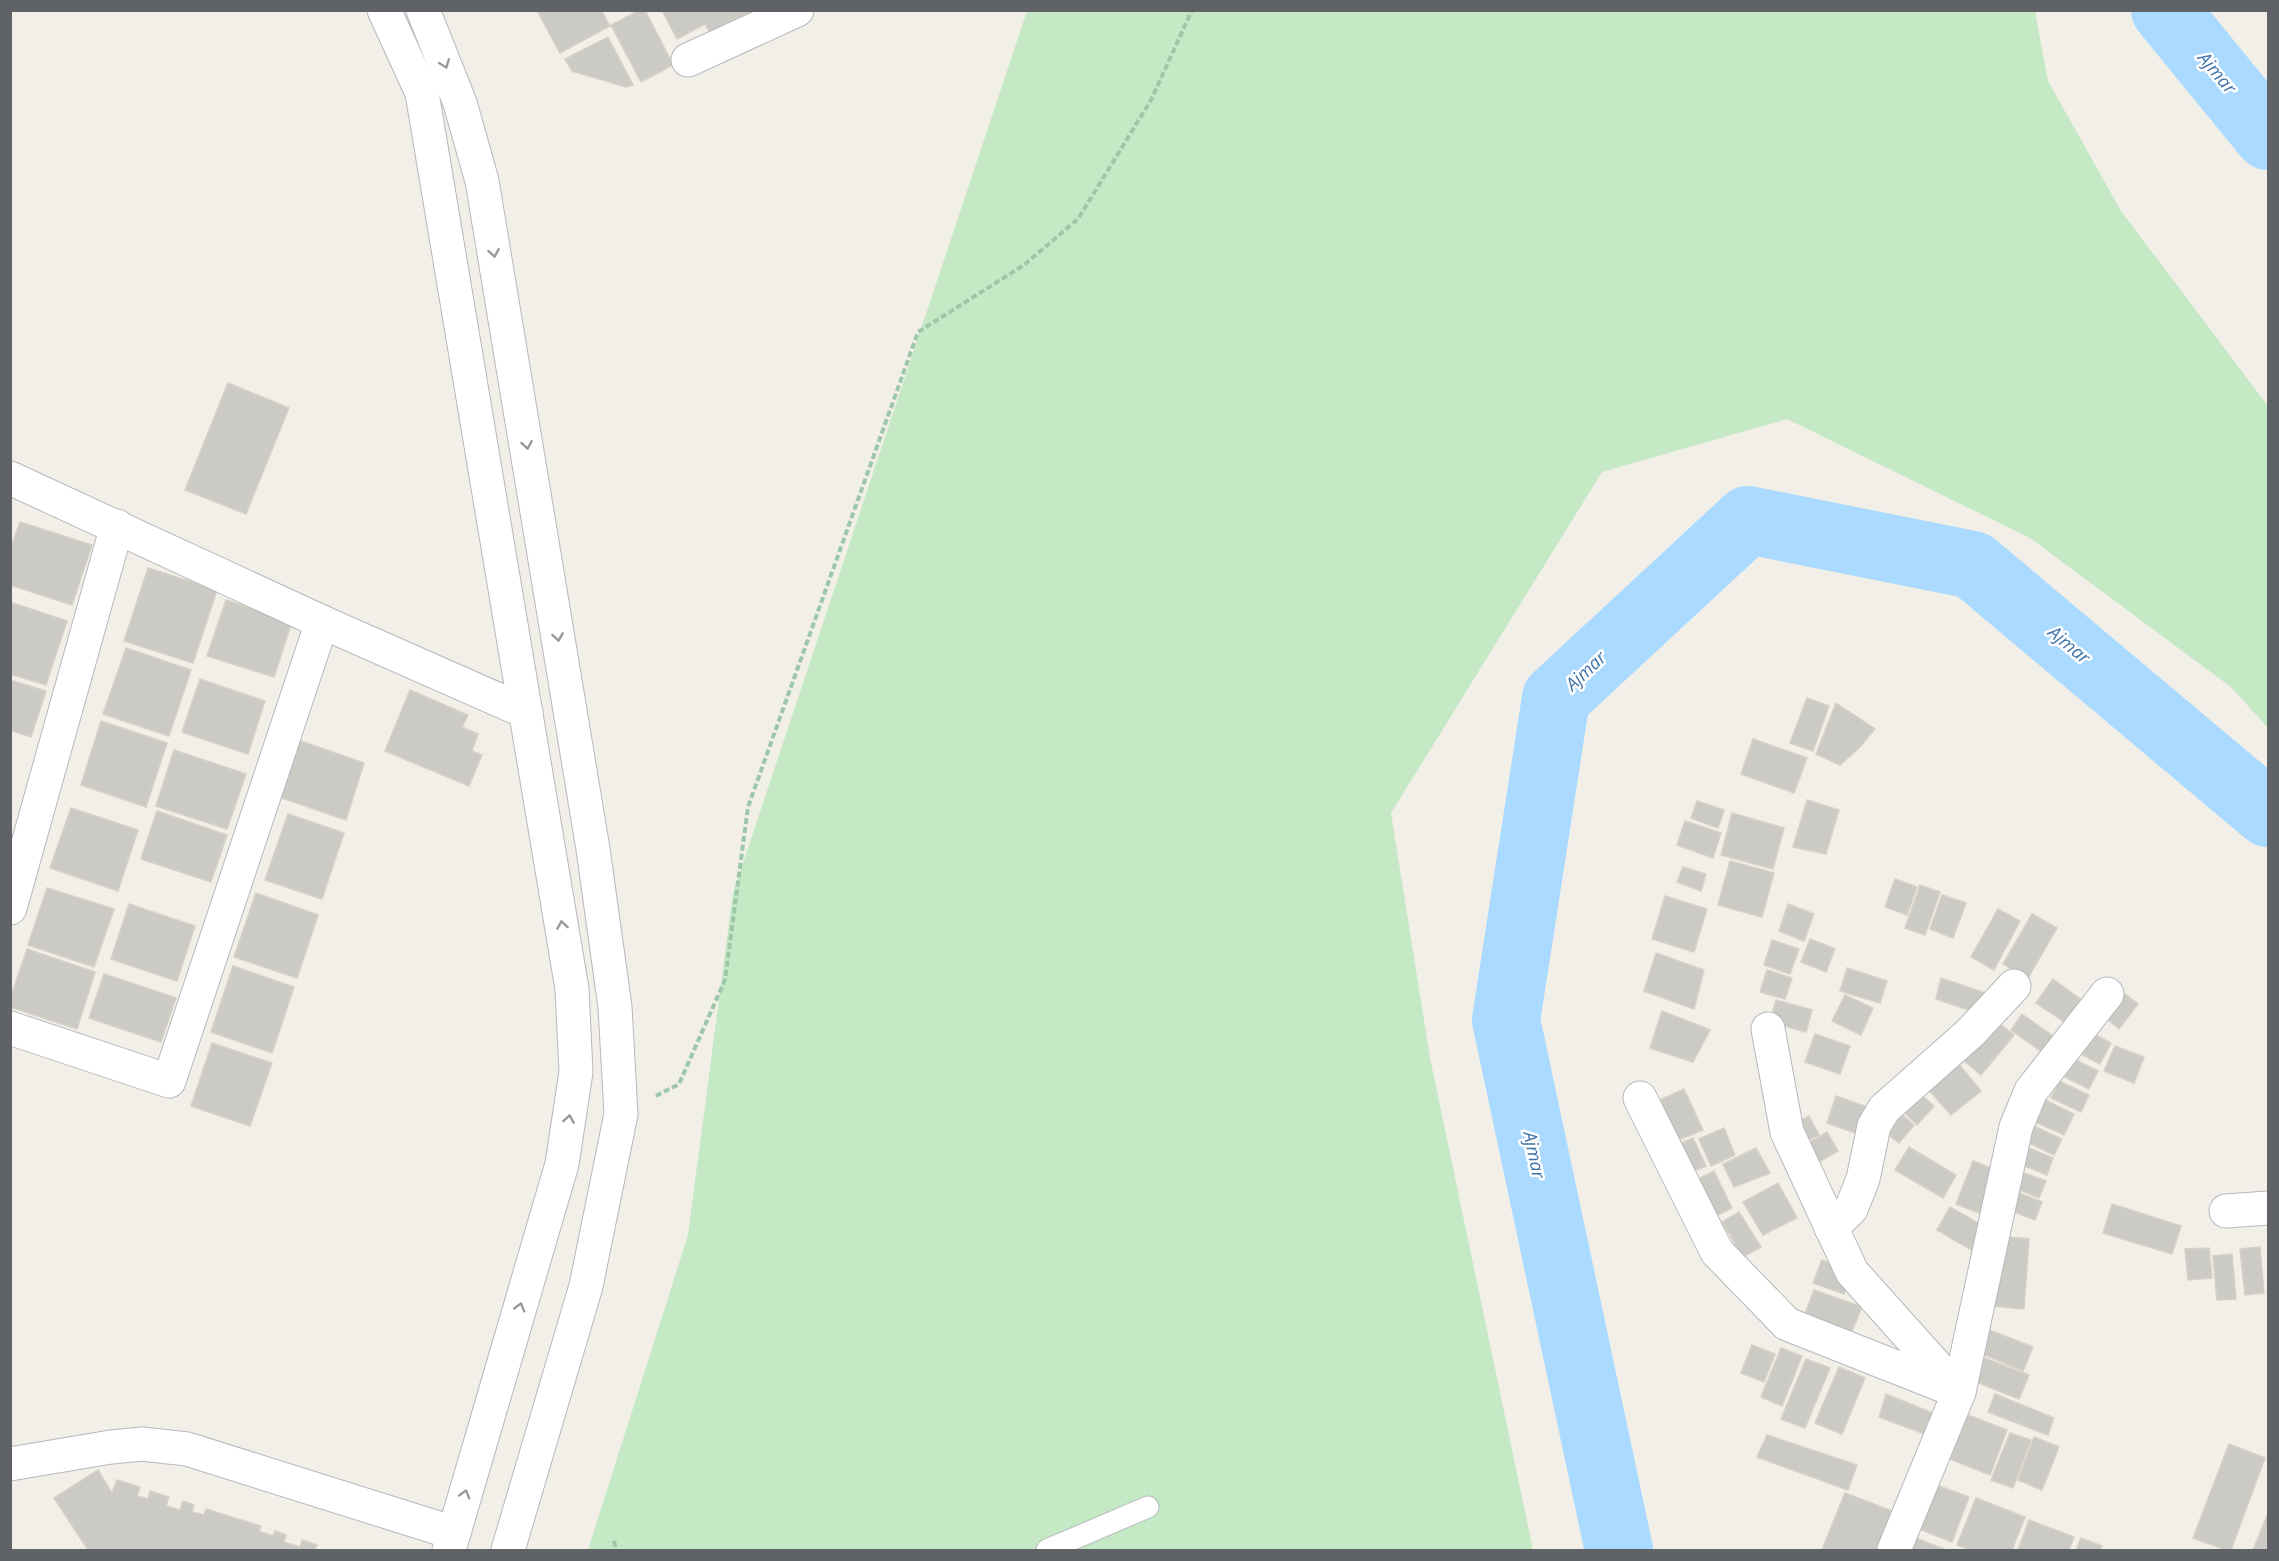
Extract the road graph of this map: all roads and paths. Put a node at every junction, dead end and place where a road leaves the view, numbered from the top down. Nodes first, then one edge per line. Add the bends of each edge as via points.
1 (384, 10) edge
2 (423, 10) edge
3 (797, 10) edge
4 (1192, 10) edge
5 (688, 60) dead end
6 (10, 478) edge
7 (117, 526) junction
8 (322, 622) junction
9 (526, 712) junction
10 (10, 908) edge
11 (2014, 986) dead end
12 (2107, 994) dead end
13 (10, 1028) edge
14 (1768, 1029) dead end
15 (1640, 1098) dead end
16 (621, 1114) junction
17 (2268, 1208) edge
18 (2226, 1211) dead end
19 (1832, 1228) junction
20 (1959, 1392) junction
21 (10, 1464) edge
22 (1148, 1507) dead end
23 (614, 1540) dead end
24 (452, 1542) edge
25 (508, 1551) edge
26 (616, 1551) edge
27 (1047, 1551) edge
28 (1894, 1551) edge

1 - 9 street via 422,93
2 -> 16 street via 460,103 482,181 593,849 615,1007
3 - 5 street
4 - 16 path via 1151,100 1078,219 1024,265 918,332 748,807 725,980 679,1084
6 - 7 street
7 - 8 street
7 - 10 street
8 - 9 street
8 - 13 street via 169,1082
24 -> 9 street via 562,1164 576,1072 572,988
11 - 19 street via 1970,1033 1884,1109 1874,1126 1863,1179 1851,1209
12 - 20 street via 2031,1091 2016,1127
14 - 19 street via 1787,1132
15 - 20 street via 1717,1252 1787,1324
16 - 25 street via 586,1286
17 - 18 street
19 - 20 street via 1852,1272
20 - 28 street
21 - 24 street via 142,1444 187,1449
22 - 27 lane
23 - 26 path

